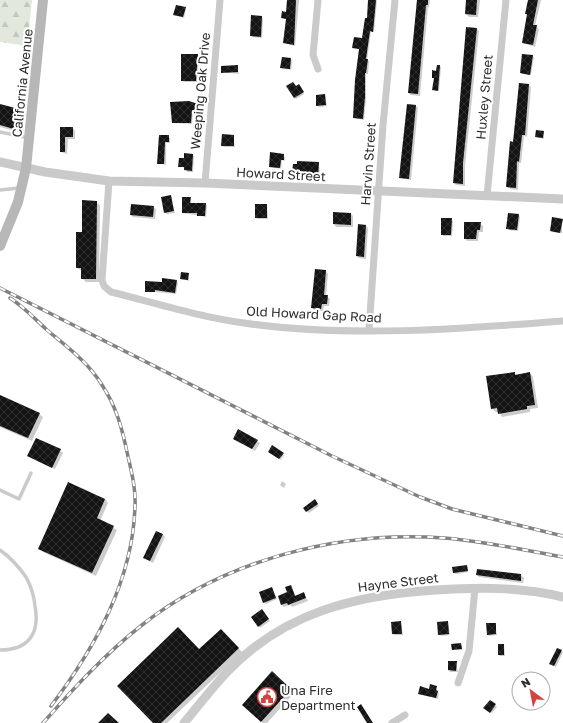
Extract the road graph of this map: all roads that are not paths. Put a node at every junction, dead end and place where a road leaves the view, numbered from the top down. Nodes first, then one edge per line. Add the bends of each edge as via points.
1 (43, 0) edge
2 (220, 0) edge
3 (318, 0) edge
4 (395, 0) edge
5 (506, 0) edge
6 (318, 69) dead end
7 (0, 132) edge
8 (30, 138) junction
9 (0, 162) edge
10 (26, 168) junction
11 (109, 181) junction
12 (204, 183) junction
13 (22, 188) junction
14 (0, 190) edge
15 (378, 191) junction
16 (487, 196) junction
17 (563, 199) edge
18 (0, 246) edge
19 (563, 321) edge
20 (369, 330) junction
21 (31, 473) dead end
22 (0, 490) edge
23 (0, 550) edge
24 (475, 588) junction
25 (563, 597) edge
26 (0, 650) edge
27 (458, 683) dead end
28 (405, 715) dead end
29 (184, 723) edge
30 (392, 723) edge

1 - 8 main road, California Avenue
2 - 12 street, Weeping Oak Drive
3 - 6 street via 313,55
4 - 15 street, Harvin Street
5 - 16 street, Huxley Street
7 - 8 lane
8 - 10 main road, California Avenue
9 - 10 street, Howard Street
10 - 11 street, Howard Street
10 - 13 main road, California Avenue
11 - 12 street, Howard Street
11 - 20 street, Old Howard Gap Road via 102,280 108,290 188,312 244,323 278,327
12 - 15 street, Howard Street
13 - 14 lane
13 - 18 main road, California Avenue
15 - 16 street, Howard Street
15 - 20 street, Harvin Street
16 - 17 street, Howard Street
19 - 20 street, Old Howard Gap Road
21 - 22 lane via 19,499
23 - 26 lane via 26,578 32,589 37,614 36,627 27,642 20,647
24 - 25 street, Hayne Street via 525,589
24 - 27 street via 469,651
24 - 29 street, Hayne Street via 381,595 352,600 314,613 288,626 246,654
28 - 30 street

